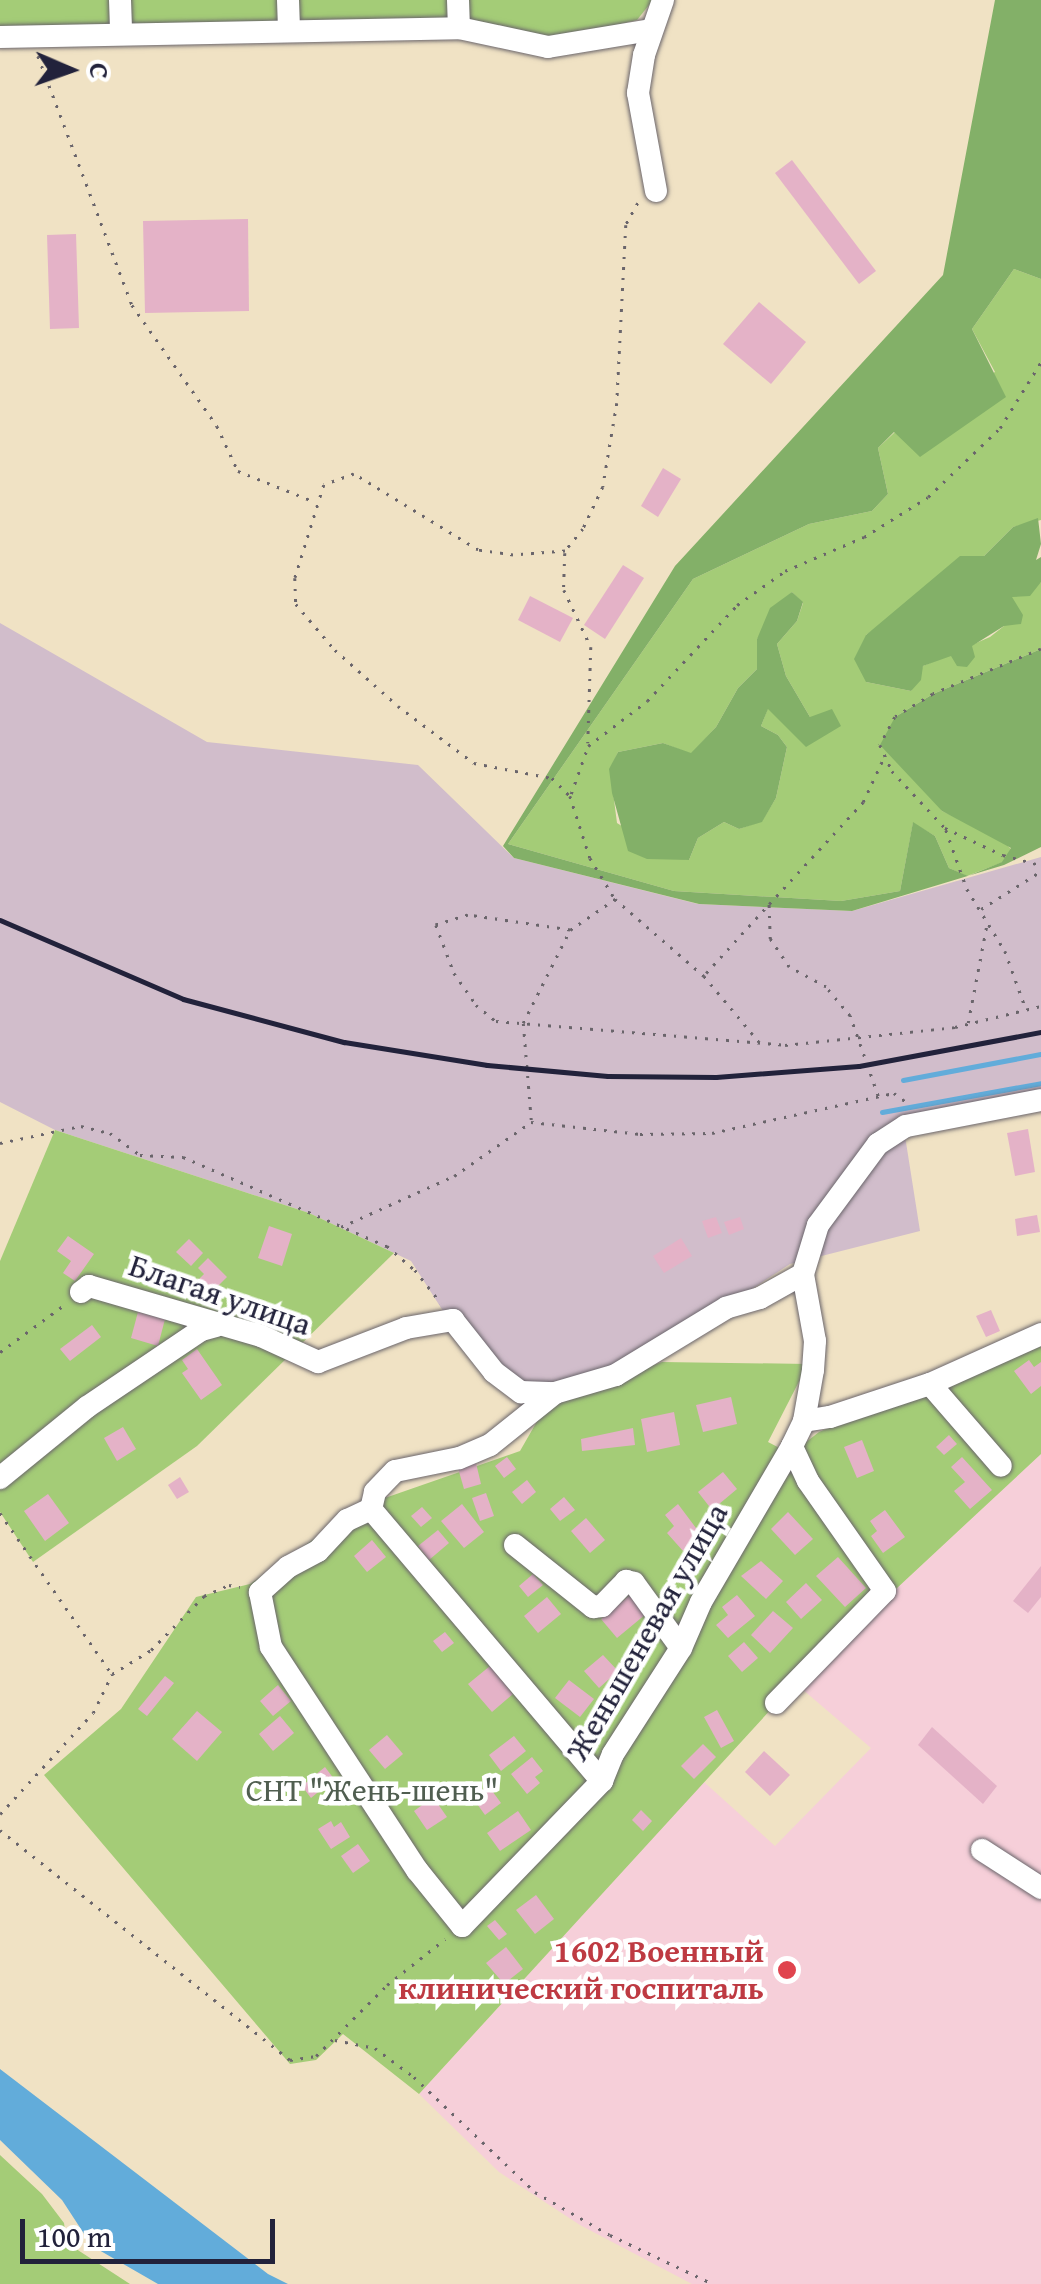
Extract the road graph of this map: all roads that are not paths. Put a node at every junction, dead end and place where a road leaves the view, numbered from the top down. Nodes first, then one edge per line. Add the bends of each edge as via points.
1 (120, 0) edge
2 (288, 0) edge
3 (458, 0) edge
4 (663, 0) edge
5 (459, 28) junction
6 (651, 30) junction
7 (289, 31) junction
8 (122, 34) junction
9 (0, 36) edge
10 (656, 191) road end
11 (1041, 1100) edge
12 (803, 1274) junction
13 (81, 1292) road end
14 (216, 1326) junction
15 (1041, 1334) edge
16 (930, 1384) junction
17 (555, 1393) junction
18 (804, 1421) junction
19 (792, 1446) junction
20 (1001, 1466) dead end
21 (0, 1478) edge
22 (372, 1509) junction
23 (515, 1545) dead end
24 (681, 1648) junction
25 (776, 1703) dead end
26 (602, 1781) junction
27 (982, 1850) dead end
28 (1041, 1888) edge

1 - 8 street
2 - 7 street
3 - 5 street
4 - 6 street
5 - 6 street via 548,48
5 - 7 street
6 - 10 street via 638,93
7 - 8 street
8 - 9 street
11 - 12 street via 906,1126 878,1144 818,1225
12 - 17 street via 726,1308 616,1375
12 - 18 street, Женьшеневая улица via 816,1341
13 - 14 street, Благая улица via 90,1286
14 - 17 street, Благая улица via 262,1336 318,1362 406,1328 454,1320 494,1372 521,1392
14 - 21 street via 87,1408
15 - 16 street
16 - 18 street
16 - 20 street
17 - 22 street via 490,1445 395,1471 375,1492
18 - 19 street, Женьшеневая улица
19 - 24 street, Женьшеневая улица
19 - 25 street via 808,1481 884,1591
22 - 26 street
22 - 26 street, Женьшеневая улица via 347,1520 318,1551 260,1592 271,1648 417,1870 462,1926
23 - 24 street via 593,1607 626,1581 634,1583
24 - 26 street, Женьшеневая улица
27 - 28 street

